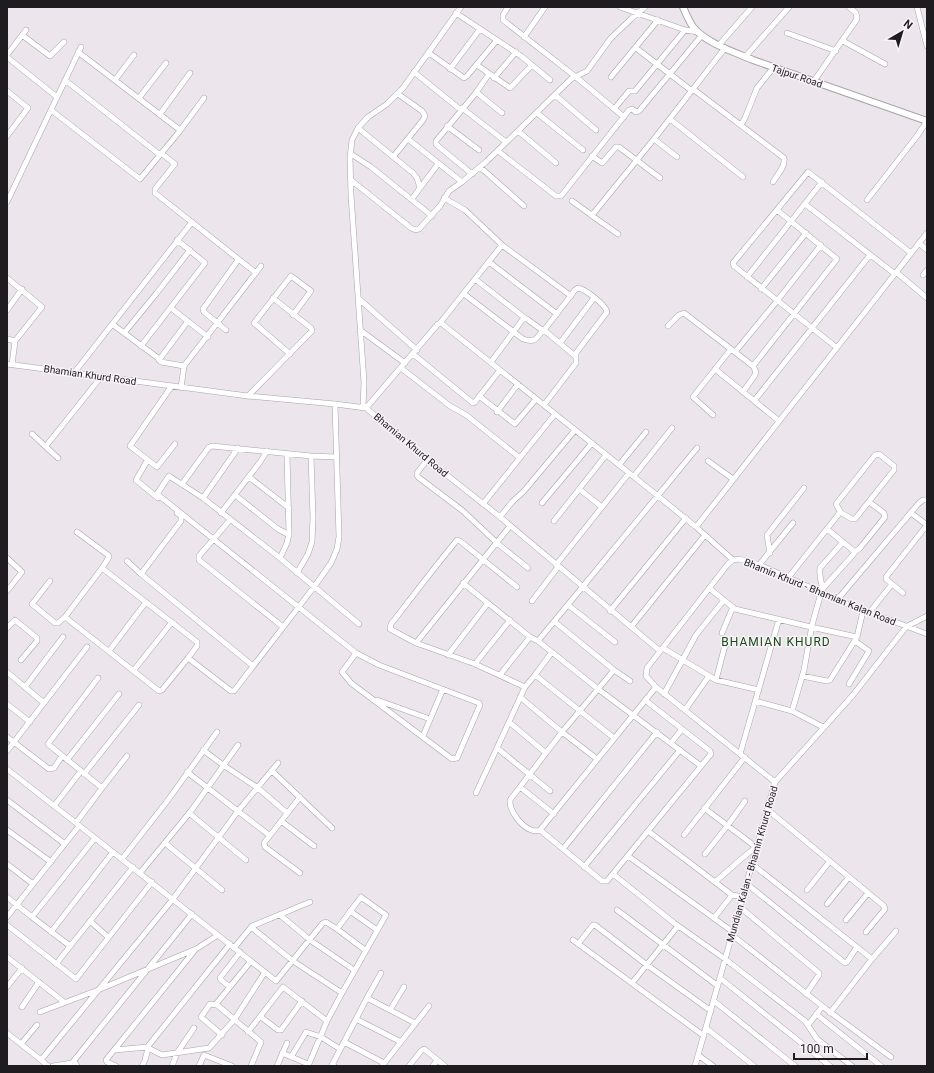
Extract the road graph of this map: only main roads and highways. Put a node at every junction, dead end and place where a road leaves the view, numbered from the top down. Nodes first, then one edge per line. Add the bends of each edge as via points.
1 (683, 7) edge
2 (927, 121) edge

1 - 2 main road, Tajpur Road via 690,22 700,33 725,48

